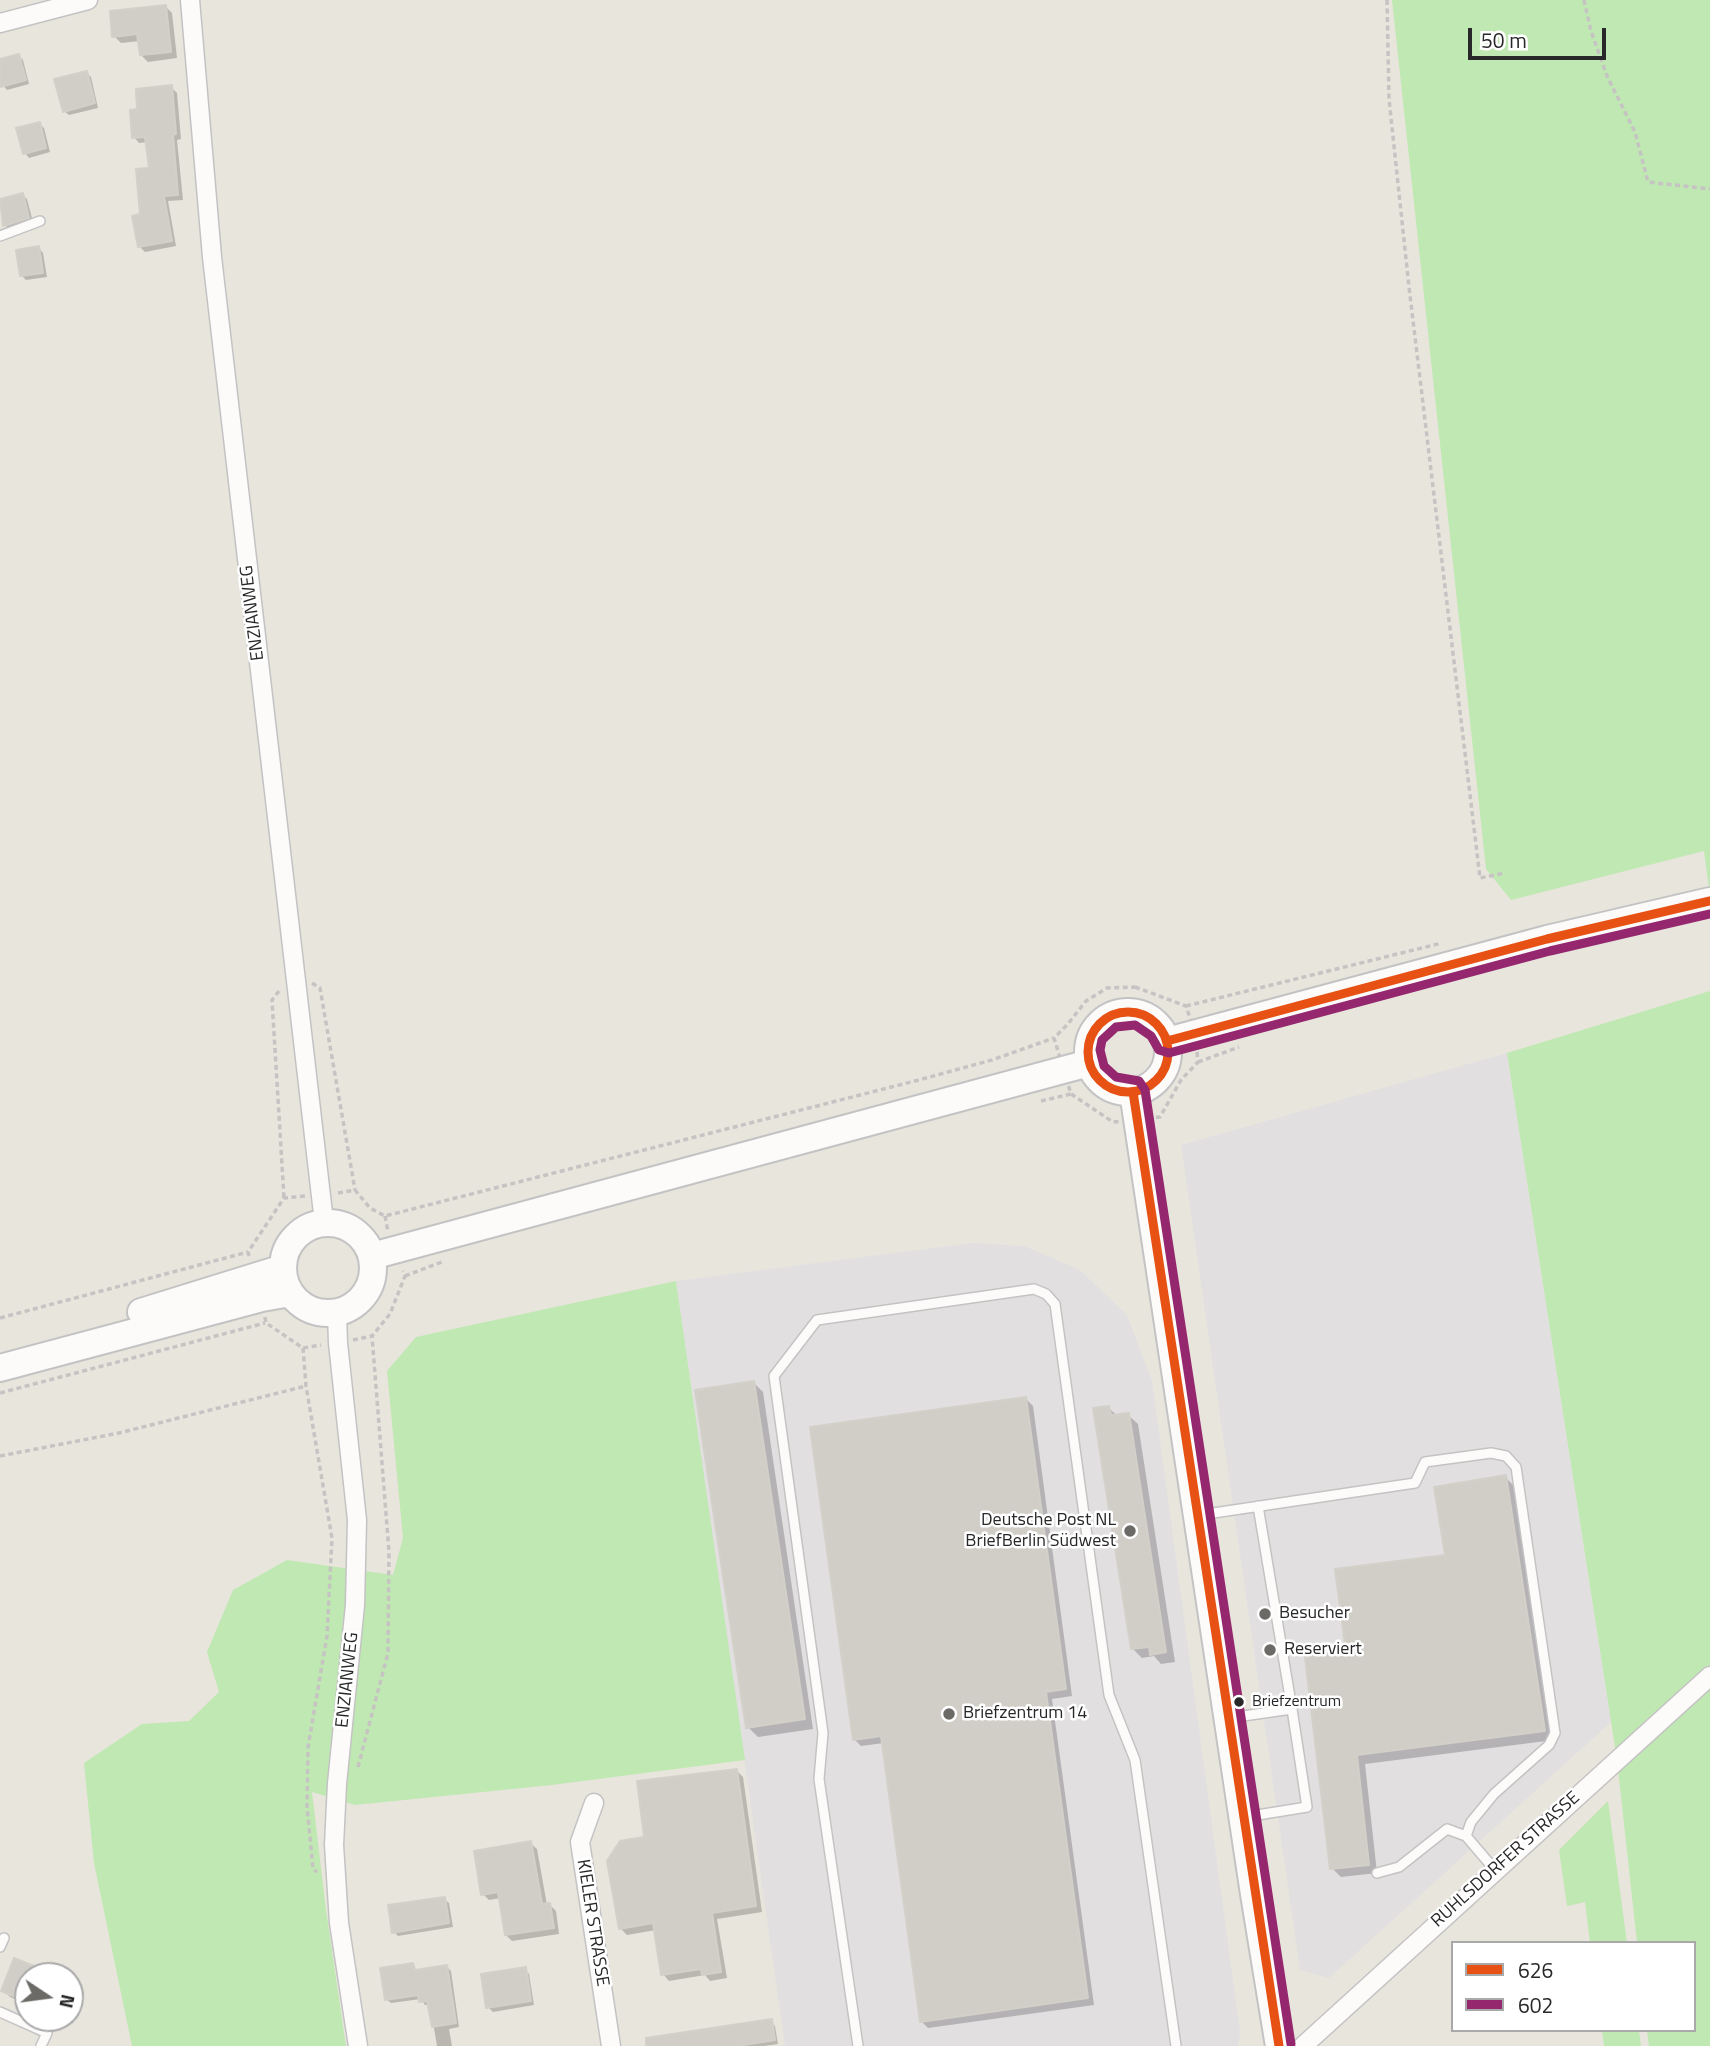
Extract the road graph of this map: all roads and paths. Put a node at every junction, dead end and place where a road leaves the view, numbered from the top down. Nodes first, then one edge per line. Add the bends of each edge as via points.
1 (88, 0) edge
2 (190, 0) edge
3 (1387, 0) edge
4 (1584, 0) edge
5 (0, 23) edge
6 (1710, 189) edge
7 (40, 221) dead end
8 (0, 236) edge
9 (1505, 873) dead end
10 (1710, 901) edge
11 (294, 972) junction
12 (1195, 1033) junction
13 (1054, 1038) junction
14 (1167, 1041) junction
15 (1089, 1063) junction
16 (1062, 1069) junction
17 (1133, 1092) junction
18 (1136, 1119) junction
19 (355, 1191) junction
20 (321, 1195) junction
21 (284, 1198) junction
22 (385, 1216) junction
23 (327, 1223) junction
24 (248, 1252) junction
25 (384, 1253) junction
26 (286, 1280) junction
27 (261, 1299) junction
28 (337, 1313) junction
29 (0, 1318) edge
30 (338, 1343) junction
31 (303, 1348) junction
32 (0, 1352) edge
33 (0, 1368) edge
34 (306, 1386) junction
35 (0, 1393) edge
36 (0, 1456) edge
37 (1258, 1506) junction
38 (1198, 1516) junction
39 (1710, 1676) edge
40 (1226, 1708) junction
41 (1292, 1709) junction
42 (594, 1802) dead end
43 (1243, 1818) junction
44 (1466, 1836) junction
45 (1495, 1870) junction
46 (1377, 1873) dead end
47 (336, 1887) junction
48 (0, 2012) edge
49 (41, 2046) edge
50 (358, 2046) edge
51 (611, 2046) edge
52 (858, 2046) edge
53 (1176, 2046) edge
54 (1279, 2046) edge
55 (1303, 2046) edge

1 - 5 street
2 - 11 street, ENZIANWEG via 212,257
3 - 9 path via 1389,99 1480,878
4 - 6 path via 1607,76 1635,132 1648,182
7 - 8 lane
10 - 12 main road via 1547,939
11 - 19 path via 320,988
11 - 20 street, ENZIANWEG
11 - 21 path via 272,1000
12 - 13 path via 1186,1006 1135,987 1107,988 1086,1001
12 - 14 main road
12 - 18 path via 1198,1062 1181,1080 1160,1117
13 - 16 path
13 - 22 path via 941,1074
14 - 15 main road via 1151,1019 1124,1012 1099,1024 1091,1035
14 - 17 main road via 1165,1069 1146,1088
15 - 16 main road
15 - 17 main road via 1110,1089
16 - 18 path via 1071,1094 1113,1122
16 - 25 main road
17 - 18 main road
18 - 38 main road
19 - 20 path
19 - 22 path
20 - 21 path
20 - 23 street, ENZIANWEG
21 - 24 path
22 - 25 path
23 - 25 main road via 342,1225
23 - 26 main road via 313,1225 291,1241 285,1254
24 - 27 path
24 - 29 path
25 - 28 main road via 367,1292
25 - 30 path via 405,1276 390,1314 372,1336
26 - 27 main road
26 - 28 main road via 299,1303 310,1310
27 - 31 path
27 - 32 main road
27 - 33 main road
27 - 35 path
28 - 30 street, ENZIANWEG
30 - 31 path
30 - 47 street, ENZIANWEG via 357,1520 355,1605 337,1784
31 - 34 path
34 - 36 path via 119,1433
34 - 47 path via 332,1538 327,1636 308,1747 307,1806 313,1869
37 - 38 lane
37 - 41 lane
37 - 44 lane via 1415,1483 1425,1462 1491,1453 1506,1457 1516,1467 1555,1733 1549,1745 1494,1794 1471,1822
38 - 40 main road
39 - 45 street, RUHLSDORFER STRASSE
40 - 41 lane via 1243,1716
40 - 43 main road
41 - 43 lane via 1307,1807
42 - 51 street, KIELER STRASSE via 580,1842
43 - 54 main road
44 - 45 lane
44 - 46 lane via 1447,1829 1399,1867
45 - 55 street, RUHLSDORFER STRASSE
47 - 50 street, ENZIANWEG
48 - 49 lane via 47,2033
52 - 53 lane via 819,1779 824,1733 774,1376 817,1320 1034,1289 1055,1304 1109,1695 1135,1760

